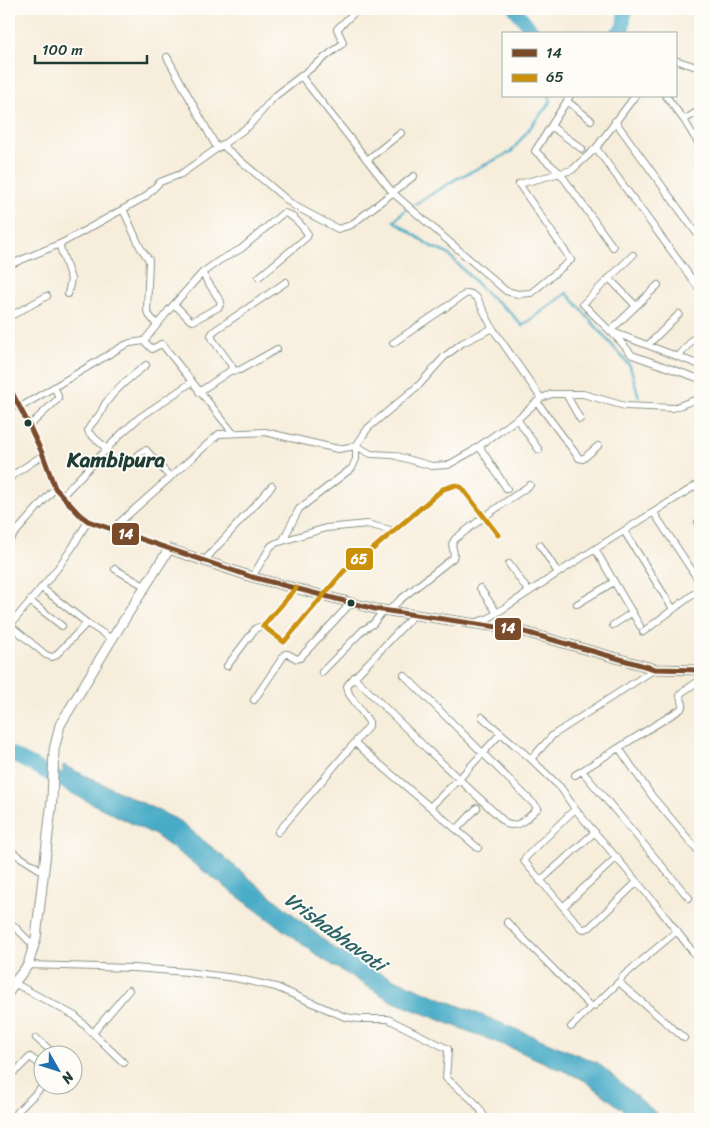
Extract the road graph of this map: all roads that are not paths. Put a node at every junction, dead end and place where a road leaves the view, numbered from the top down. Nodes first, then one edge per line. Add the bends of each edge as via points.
1 (358, 9) edge
2 (166, 57) dead end
3 (676, 60) edge
4 (700, 68) edge
5 (301, 76) junction
6 (633, 98) edge
7 (668, 98) edge
8 (568, 99) edge
9 (700, 110) edge
10 (591, 120) dead end
11 (684, 120) junction
12 (615, 121) junction
13 (551, 126) junction
14 (401, 133) dead end
15 (700, 146) edge
16 (219, 147) junction
17 (596, 148) junction
18 (582, 149) dead end
19 (367, 160) junction
20 (560, 173) junction
21 (414, 176) dead end
22 (393, 193) junction
23 (123, 210) junction
24 (700, 238) edge
25 (59, 244) junction
26 (613, 247) dead end
27 (633, 255) dead end
28 (9, 265) edge
29 (202, 273) junction
30 (259, 277) dead end
31 (609, 278) junction
32 (286, 282) dead end
33 (699, 284) edge
34 (658, 285) dead end
35 (68, 294) dead end
36 (47, 296) dead end
37 (174, 304) junction
38 (636, 306) junction
39 (679, 314) dead end
40 (9, 317) edge
41 (157, 325) junction
42 (493, 329) junction
43 (610, 331) junction
44 (694, 338) dead end
45 (144, 341) junction
46 (393, 343) dead end
47 (648, 345) junction
48 (277, 349) dead end
49 (678, 356) junction
50 (146, 365) dead end
51 (700, 365) edge
52 (230, 371) junction
53 (700, 379) edge
54 (192, 382) junction
55 (54, 386) junction
56 (9, 387) edge
57 (200, 392) junction
58 (566, 394) junction
59 (11, 398) edge
60 (698, 399) edge
61 (539, 400) junction
62 (700, 406) edge
63 (19, 408) junction
64 (517, 419) junction
65 (580, 419) dead end
66 (29, 426) junction
67 (233, 433) junction
68 (356, 446) junction
69 (479, 446) junction
70 (598, 446) dead end
71 (107, 449) junction
72 (539, 450) dead end
73 (43, 455) junction
74 (130, 462) dead end
75 (170, 477) junction
76 (9, 480) edge
77 (700, 483) edge
78 (272, 486) dead end
79 (530, 486) dead end
80 (55, 488) junction
81 (507, 490) dead end
82 (63, 495) junction
83 (654, 512) junction
84 (484, 516) junction
85 (88, 522) junction
86 (111, 530) junction
87 (624, 531) junction
88 (394, 532) junction
89 (498, 535) dead end
90 (9, 540) edge
91 (283, 540) junction
92 (540, 545) dead end
93 (169, 549) junction
94 (595, 549) junction
95 (204, 560) junction
96 (509, 564) dead end
97 (114, 569) dead end
98 (558, 573) junction
99 (252, 576) junction
100 (700, 577) edge
101 (614, 582) junction
102 (146, 587) junction
103 (42, 588) junction
104 (296, 588) junction
105 (480, 588) dead end
106 (529, 592) junction
107 (695, 593) dead end
108 (323, 596) junction
109 (30, 601) junction
110 (351, 603) junction
111 (578, 604) dead end
112 (673, 609) junction
113 (386, 611) junction
114 (632, 612) junction
115 (497, 613) junction
116 (414, 615) junction
117 (87, 624) junction
118 (473, 624) junction
119 (612, 625) dead end
120 (62, 626) dead end
121 (263, 626) junction
122 (112, 639) junction
123 (227, 666) dead end
124 (655, 669) junction
125 (700, 670) edge
126 (322, 672) dead end
127 (404, 675) dead end
128 (354, 677) junction
129 (700, 680) edge
130 (254, 700) dead end
131 (482, 717) dead end
132 (500, 733) junction
133 (355, 744) junction
134 (618, 748) junction
135 (482, 753) junction
136 (531, 758) junction
137 (582, 771) junction
138 (575, 775) dead end
139 (459, 778) junction
140 (430, 807) junction
141 (477, 808) dead end
142 (576, 809) junction
143 (457, 829) junction
144 (278, 832) dead end
145 (595, 832) junction
146 (478, 848) dead end
147 (699, 849) edge
148 (9, 850) edge
149 (617, 857) junction
150 (44, 872) junction
151 (540, 881) junction
152 (637, 882) junction
153 (689, 898) dead end
154 (563, 907) junction
155 (9, 921) edge
156 (507, 922) dead end
157 (677, 932) junction
158 (34, 946) junction
159 (700, 961) edge
160 (28, 964) junction
161 (620, 981) junction
162 (14, 983) junction
163 (130, 990) dead end
164 (9, 992) edge
165 (591, 1007) junction
166 (571, 1027) dead end
167 (94, 1033) junction
168 (36, 1038) dead end
169 (684, 1038) dead end
170 (45, 1046) edge
171 (32, 1058) edge
172 (124, 1063) dead end
173 (16, 1071) dead end
174 (33, 1096) edge
175 (10, 1119) edge
176 (485, 1119) edge

1 - 5 street via 337,28 343,43
2 - 16 street
3 - 4 street
5 - 16 street via 270,101 248,126
5 - 19 street
6 - 12 street
7 - 11 street
8 - 10 street
8 - 13 street
9 - 11 street
11 - 15 street
12 - 17 street
12 - 24 street
13 - 18 street
13 - 20 street via 535,151
14 - 19 street
16 - 22 street via 293,205 338,229 351,225
16 - 23 street via 181,174 160,182 146,196
17 - 20 street via 572,170
17 - 33 street
19 - 22 street
20 - 22 street via 519,184 571,260 531,293 506,291
20 - 26 street
21 - 22 street
23 - 25 street
23 - 41 street via 140,247 150,260 147,311
25 - 28 street
25 - 35 street via 71,279
27 - 31 street
29 - 30 street via 240,249 282,214 288,214 305,230 307,237
29 - 37 street
29 - 37 street via 221,302 219,307 193,321
31 - 38 street
31 - 43 street via 583,304
32 - 52 street via 214,331 212,335 232,366
34 - 38 street
36 - 40 street
37 - 41 street
38 - 43 street
39 - 47 street
41 - 45 street
42 - 46 street via 477,298 467,293
42 - 61 street
42 - 68 street via 462,343 441,360 419,385 368,428
43 - 47 street
43 - 53 street via 632,355
44 - 49 street
45 - 54 street via 152,349 162,344
45 - 55 street via 130,342
47 - 49 street
48 - 52 street via 240,370
49 - 51 street
50 - 71 street via 115,392 89,427 89,433
52 - 57 street
54 - 57 street
54 - 71 street via 139,418
55 - 63 street
55 - 66 street via 58,399
56 - 59 street
57 - 67 street
58 - 60 street via 583,394 625,406 673,408
58 - 61 street via 552,394
58 - 65 street
59 - 63 street
60 - 62 street
61 - 64 street
61 - 70 street via 579,458 584,459
63 - 66 street
64 - 69 street
64 - 72 street
66 - 73 street
67 - 68 street via 265,432 338,449
67 - 75 street via 219,434
68 - 69 street via 371,454 392,455 432,466 448,465
68 - 91 street via 356,460 352,468 299,509
69 - 81 street
71 - 82 street
73 - 76 street
73 - 80 street
74 - 75 street via 146,450
75 - 86 street
77 - 83 street
78 - 95 street
79 - 84 street
80 - 82 street
80 - 90 street
82 - 85 street
83 - 87 street
83 - 100 street via 697,578
84 - 88 street via 456,485 443,489
84 - 89 street
84 - 113 street via 453,542 453,558
85 - 86 street
85 - 103 street
86 - 93 street
87 - 94 street
87 - 112 street
88 - 91 street via 369,525 354,525 323,528
88 - 108 street via 344,571
91 - 99 street via 271,546
92 - 98 street
93 - 95 street
93 - 102 street
94 - 98 street
94 - 101 street
95 - 99 street
96 - 106 street
97 - 102 street
98 - 106 street
99 - 104 street
101 - 111 street
101 - 114 street
102 - 122 street
103 - 109 street
103 - 117 street
104 - 108 street
104 - 121 street
105 - 115 street
106 - 115 street
107 - 112 street
108 - 110 street
108 - 121 street via 285,642
109 - 117 street via 10,626 49,657 55,656
109 - 120 street
110 - 113 street
110 - 130 street via 300,658 285,654
112 - 114 street via 642,629
113 - 116 street
113 - 126 street
114 - 119 street
115 - 118 street
116 - 118 street
116 - 128 street
117 - 122 street
118 - 124 street via 518,630
121 - 123 street via 256,628
122 - 150 street via 60,726 54,750
124 - 125 street
124 - 136 street via 552,735
127 - 135 street
128 - 133 street via 347,688 369,724
128 - 139 street
129 - 134 street via 681,693 681,709
131 - 132 street
132 - 135 street
132 - 136 street
133 - 140 street
133 - 144 street
134 - 137 street
134 - 147 street via 652,796
135 - 139 street
135 - 139 street via 538,808 520,824 511,826
136 - 142 street via 561,788
137 - 138 street
137 - 153 street
139 - 140 street
140 - 143 street
141 - 143 street
142 - 145 street
142 - 151 street via 525,858
143 - 146 street
145 - 149 street
145 - 151 street
148 - 150 street
149 - 152 street
149 - 154 street
150 - 158 street
151 - 154 street
152 - 154 street via 587,929 580,928
152 - 157 street
155 - 158 street
156 - 165 street
157 - 159 street
157 - 161 street
158 - 160 street
160 - 162 street
160 - 176 street via 133,968 235,978 276,987 345,1018 388,1019 448,1049 446,1078 472,1099
161 - 165 street
161 - 169 street
162 - 164 street
162 - 167 street via 70,1012
163 - 167 street
165 - 166 street
167 - 172 street
168 - 170 street
171 - 173 street
174 - 175 street

